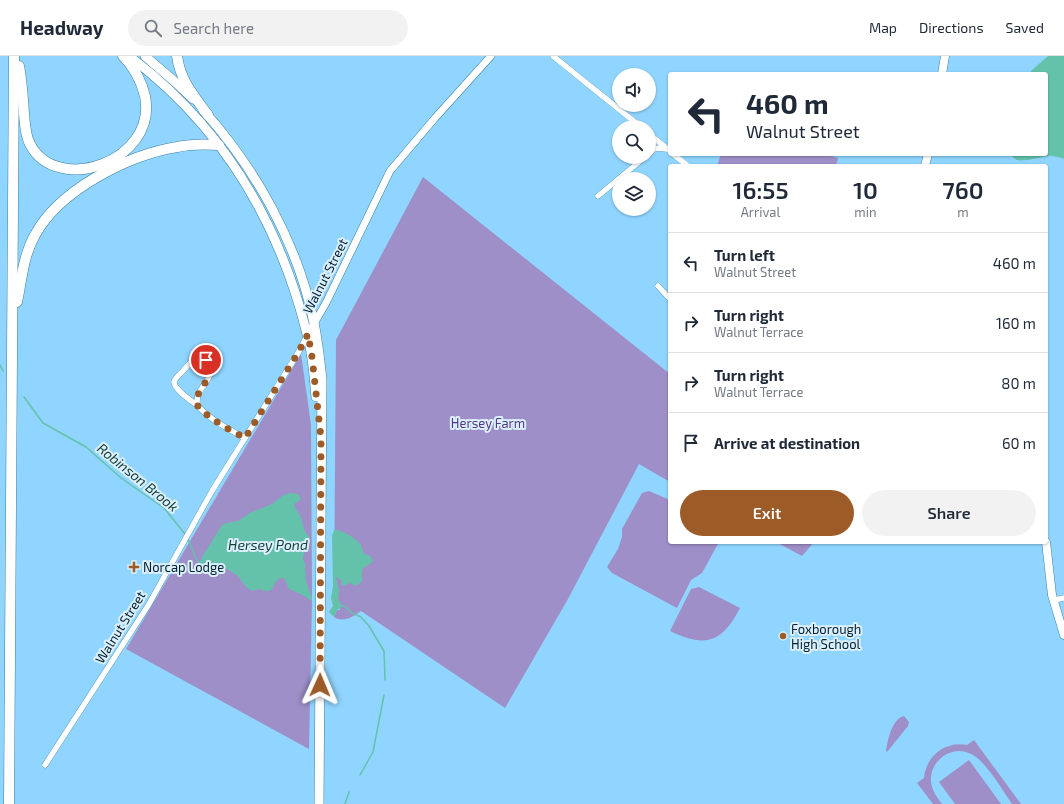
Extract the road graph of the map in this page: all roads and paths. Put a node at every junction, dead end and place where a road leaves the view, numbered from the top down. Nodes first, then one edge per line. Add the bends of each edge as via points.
1 (14, 56) edge
2 (18, 56) edge
3 (123, 56) edge
4 (129, 56) edge
5 (145, 56) edge
6 (177, 56) edge
7 (491, 56) edge
8 (553, 56) edge
9 (945, 56) edge
10 (942, 72) edge
11 (208, 115) junction
12 (631, 120) edge
13 (656, 140) edge
14 (219, 144) junction
15 (656, 148) edge
16 (668, 149) edge
17 (668, 150) edge
18 (676, 156) edge
19 (637, 164) edge
20 (686, 164) edge
21 (598, 196) dead end
22 (658, 286) dead end
23 (668, 297) edge
24 (314, 323) junction
25 (12, 324) junction
26 (308, 334) junction
27 (197, 405) junction
28 (245, 438) junction
29 (321, 438) junction
30 (1046, 544) edge
31 (1064, 598) edge
32 (1054, 600) junction
33 (1064, 635) edge
34 (45, 765) dead end
35 (8, 804) edge
36 (319, 804) edge

1 - 25 highway
2 - 3 highway via 30,145 48,162 58,167 77,169 96,166 115,158 133,144 142,130 146,111 144,92 137,74
4 - 14 main road via 176,95
5 - 11 main road
6 - 11 highway via 184,82
7 - 24 street, Walnut Street via 390,172
8 - 12 street
9 - 10 main road
11 - 24 main road via 245,164 272,209 296,261
13 - 16 street
14 - 25 highway via 180,146 143,156 102,174 67,198 44,221 30,244
14 - 26 main road via 246,183 269,224
15 - 17 street
18 - 20 street
19 - 21 street
22 - 23 street
24 - 26 street, Walnut Street
24 - 29 main road via 322,380
25 - 35 highway
26 - 28 street, Walnut Street
26 - 29 main road
27 - 27 street via 179,391 174,383 198,356 206,360 211,369 209,379 198,394
27 - 28 street via 228,429
28 - 34 street, Walnut Street via 212,491 149,604
29 - 36 main road
30 - 32 main road
31 - 32 street
32 - 33 main road

